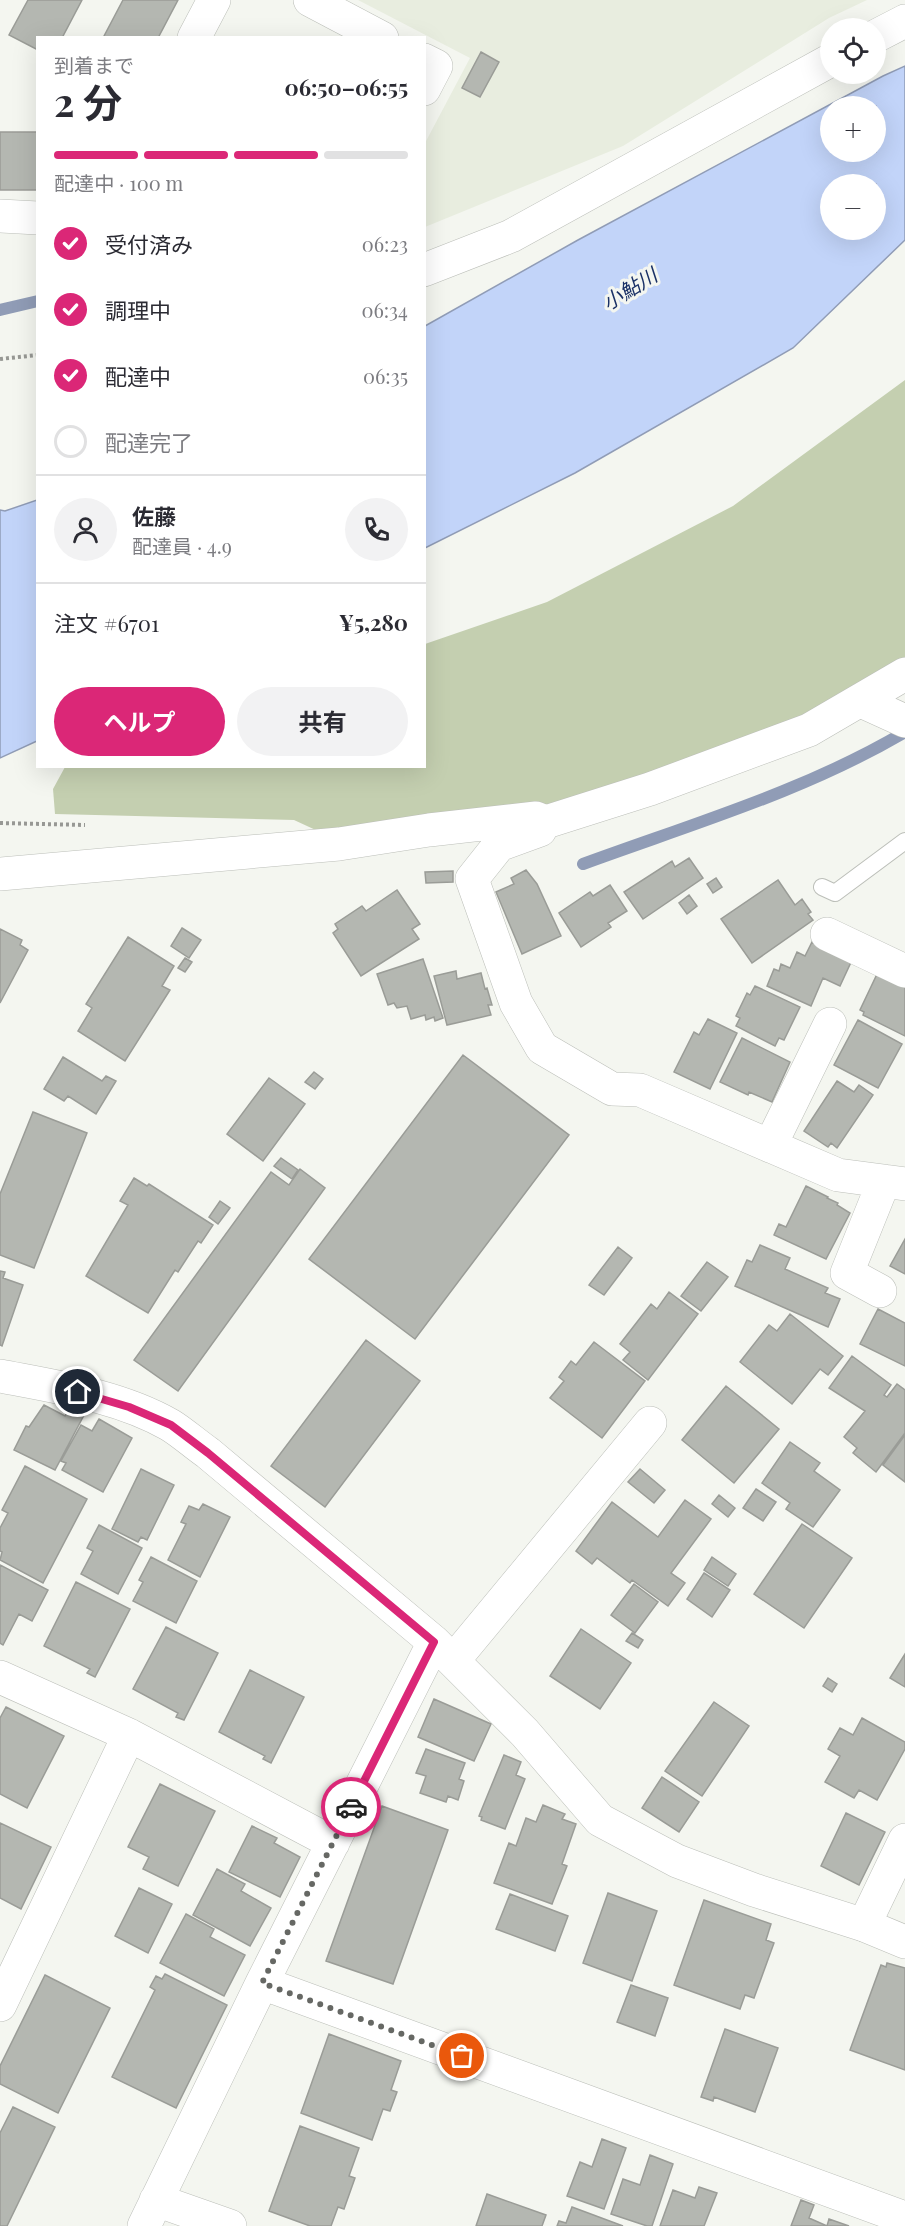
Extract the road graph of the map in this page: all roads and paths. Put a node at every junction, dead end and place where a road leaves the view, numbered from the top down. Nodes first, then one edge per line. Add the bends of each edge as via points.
1 (214, 0) edge
2 (310, 0) edge
3 (905, 21) edge
4 (886, 31) edge
5 (195, 36) edge
6 (378, 36) edge
7 (426, 61) edge
8 (820, 66) edge
9 (426, 85) edge
10 (0, 216) edge
11 (36, 218) edge
12 (426, 269) edge
13 (36, 355) edge
14 (0, 358) edge
15 (905, 674) edge
16 (861, 701) junction
17 (903, 720) edge
18 (546, 822) junction
19 (905, 841) edge
20 (0, 874) edge
21 (822, 887) dead end
22 (827, 934) dead end
23 (905, 971) edge
24 (830, 1024) dead end
25 (770, 1146) junction
26 (894, 1183) edge
27 (880, 1291) dead end
28 (0, 1376) edge
29 (650, 1423) dead end
30 (444, 1652) junction
31 (0, 1677) edge
32 (129, 1735) junction
33 (905, 1840) edge
34 (333, 1843) junction
35 (864, 1924) junction
36 (905, 1942) edge
37 (262, 1983) junction
38 (0, 2004) edge
39 (150, 2213) edge
40 (905, 2218) edge
41 (230, 2226) edge

1 - 5 street
2 - 6 street
3 - 4 street
7 - 9 street via 436,66
8 - 12 street via 511,236
10 - 11 street
13 - 14 path
15 - 16 street
16 - 17 street
16 - 18 street via 798,734 650,789
18 - 20 street via 536,818 339,844
18 - 25 street via 539,832 499,845 472,879 516,1003 542,1048 612,1089 640,1090
19 - 21 lane via 835,893
22 - 23 street
24 - 25 street
25 - 26 street via 838,1175
26 - 27 street via 848,1273
28 - 30 street via 78,1392 171,1425
29 - 30 street
30 - 34 street
30 - 35 street via 525,1733 600,1820 677,1861
31 - 32 street
32 - 34 street
32 - 38 street
33 - 35 street
34 - 37 street
35 - 36 street
37 - 39 street
37 - 40 street
39 - 41 street

